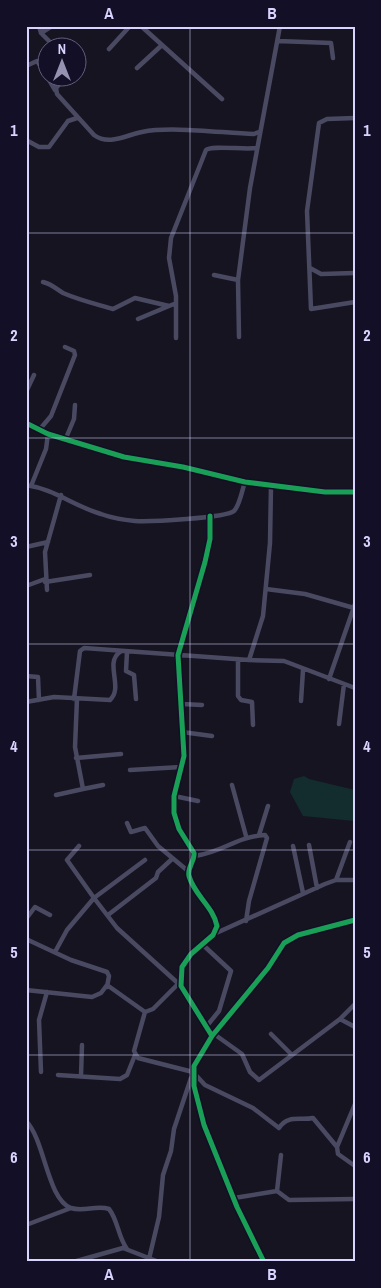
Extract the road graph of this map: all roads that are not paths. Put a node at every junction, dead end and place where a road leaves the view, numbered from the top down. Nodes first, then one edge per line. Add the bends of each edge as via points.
1 (39, 26) edge
2 (52, 26) edge
3 (130, 26) edge
4 (141, 26) edge
5 (280, 26) edge
6 (41, 33) junction
7 (46, 38) edge
8 (278, 41) junction
9 (162, 45) junction
10 (109, 49) dead end
11 (333, 58) dead end
12 (38, 62) edge
13 (26, 66) edge
14 (137, 68) dead end
15 (56, 90) edge
16 (222, 99) dead end
17 (77, 118) junction
18 (355, 118) edge
19 (259, 132) junction
20 (26, 140) edge
21 (256, 148) junction
22 (310, 268) junction
23 (355, 273) edge
24 (214, 275) dead end
25 (238, 280) junction
26 (43, 282) dead end
27 (355, 302) edge
28 (172, 305) junction
29 (138, 319) dead end
30 (240, 337) dead end
31 (176, 338) dead end
32 (65, 347) dead end
33 (34, 375) dead end
34 (26, 392) edge
35 (75, 405) dead end
36 (26, 422) edge
37 (40, 429) junction
38 (48, 434) junction
39 (66, 438) junction
40 (245, 482) junction
41 (29, 486) edge
42 (270, 486) junction
43 (355, 492) edge
44 (61, 496) junction
45 (210, 516) junction
46 (48, 542) junction
47 (26, 547) edge
48 (90, 575) dead end
49 (45, 580) junction
50 (26, 586) edge
51 (266, 589) junction
52 (47, 590) dead end
53 (354, 606) edge
54 (352, 618) edge
55 (120, 652) junction
56 (127, 652) junction
57 (178, 655) junction
58 (238, 659) junction
59 (250, 660) junction
60 (303, 670) junction
61 (26, 676) edge
62 (329, 679) junction
63 (344, 684) junction
64 (355, 688) edge
65 (76, 699) junction
66 (136, 699) dead end
67 (39, 700) junction
68 (301, 701) dead end
69 (26, 702) edge
70 (182, 704) junction
71 (202, 705) dead end
72 (339, 724) dead end
73 (253, 725) dead end
74 (182, 732) junction
75 (212, 736) dead end
76 (121, 754) dead end
77 (76, 758) junction
78 (181, 767) junction
79 (130, 770) dead end
80 (103, 785) dead end
81 (232, 785) dead end
82 (83, 789) junction
83 (56, 795) dead end
84 (174, 796) junction
85 (198, 801) dead end
86 (268, 806) dead end
87 (127, 824) dead end
88 (259, 835) junction
89 (246, 836) junction
90 (350, 842) dead end
91 (309, 845) dead end
92 (79, 846) dead end
93 (293, 846) dead end
94 (195, 856) junction
95 (172, 859) junction
96 (145, 860) dead end
97 (188, 871) junction
98 (336, 880) junction
99 (355, 880) edge
100 (317, 888) junction
101 (303, 893) junction
102 (94, 898) junction
103 (50, 915) dead end
104 (108, 915) junction
105 (26, 919) edge
106 (355, 920) edge
107 (246, 921) junction
108 (213, 935) junction
109 (26, 939) edge
110 (202, 944) junction
111 (55, 952) junction
112 (180, 984) junction
113 (107, 987) junction
114 (26, 990) edge
115 (47, 992) junction
116 (355, 1004) edge
117 (145, 1012) junction
118 (340, 1019) junction
119 (355, 1027) edge
120 (206, 1028) junction
121 (271, 1034) dead end
122 (213, 1035) junction
123 (82, 1045) dead end
124 (135, 1055) junction
125 (292, 1055) junction
126 (41, 1072) dead end
127 (193, 1072) junction
128 (58, 1075) dead end
129 (81, 1076) junction
130 (355, 1104) edge
131 (26, 1121) edge
132 (337, 1147) junction
133 (281, 1155) dead end
134 (355, 1166) edge
135 (277, 1191) junction
136 (234, 1198) junction
137 (355, 1199) edge
138 (71, 1208) junction
139 (26, 1225) edge
140 (127, 1249) junction
141 (149, 1259) junction
142 (73, 1262) edge
143 (159, 1262) edge
144 (264, 1262) edge

1 - 6 street
2 - 6 street
3 - 10 street
4 - 9 street
5 - 8 street
6 - 7 street
8 - 11 street via 331,44
8 - 19 street
9 - 14 street
9 - 16 street
12 - 13 street
15 - 17 street
17 - 19 street via 94,135 105,140 154,130
17 - 20 street via 68,121 49,148
18 - 22 street via 324,119 318,126 307,204
19 - 21 street
21 - 25 street
21 - 28 street via 237,150 213,146 206,150 171,238 169,258 176,296
22 - 23 street via 321,274
22 - 27 street via 312,310
24 - 25 street
25 - 30 street
26 - 28 street via 52,284 60,292 113,309 135,298
28 - 29 street
28 - 31 street
32 - 37 street via 74,351 74,355 51,416
33 - 34 street
35 - 39 street via 74,419
36 - 37 street
37 - 38 street
38 - 39 street
38 - 41 street via 46,449
39 - 40 street via 124,457
40 - 42 street
40 - 45 street via 234,511
41 - 44 street via 39,486
42 - 43 street
42 - 51 street
44 - 45 street via 88,510 136,521
44 - 46 street
45 - 57 street via 205,562
46 - 47 street
46 - 49 street via 44,558
48 - 49 street
49 - 50 street
49 - 52 street
51 - 53 street
51 - 59 street via 263,616
53 - 54 street
54 - 62 street
55 - 56 street
55 - 65 street via 113,663 116,690 112,698
55 - 65 street via 84,648 80,651
56 - 57 street
56 - 66 street via 126,671 134,675
57 - 58 street
57 - 70 street
58 - 59 street
58 - 73 street via 238,696 252,702
59 - 60 street via 280,660
60 - 62 street
60 - 68 street
61 - 67 street via 38,678
62 - 63 street
63 - 64 street
63 - 72 street
65 - 67 street via 54,697
65 - 77 street
67 - 69 street
70 - 71 street
70 - 74 street
74 - 75 street
74 - 78 street via 184,756
76 - 77 street
77 - 82 street
78 - 79 street
78 - 84 street
80 - 82 street
81 - 89 street
82 - 83 street
84 - 85 street
84 - 94 street via 176,823
86 - 88 street
87 - 95 street via 131,832 145,828
88 - 89 street
88 - 107 street via 265,834 267,838
89 - 94 street via 218,851
90 - 98 street
91 - 100 street
92 - 102 street via 67,860
93 - 101 street
94 - 97 street
95 - 97 street
95 - 104 street via 159,870 156,878
96 - 102 street
97 - 108 street via 216,922
98 - 99 street
98 - 100 street
100 - 101 street
101 - 107 street
102 - 104 street
102 - 111 street via 63,935
103 - 105 street via 35,907
104 - 112 street via 117,928
106 - 122 street via 288,940
107 - 108 street
108 - 110 street
109 - 111 street
110 - 112 street via 182,967
110 - 120 street via 231,971 219,1012
111 - 113 street via 106,972 109,976
112 - 117 street via 153,1009
112 - 120 street
113 - 115 street via 92,997
113 - 117 street via 112,987
114 - 115 street
115 - 126 street via 39,1020
116 - 118 street
117 - 124 street
118 - 119 street
118 - 125 street
120 - 122 street
121 - 125 street
122 - 125 street via 242,1054 247,1068 257,1080
122 - 127 street
123 - 129 street
124 - 127 street
124 - 129 street via 124,1078
127 - 132 street via 205,1085 253,1108 279,1128 297,1117 313,1119
127 - 136 street via 204,1125
127 - 141 street via 163,1175 159,1217
128 - 129 street
130 - 132 street
131 - 138 street via 37,1136 50,1179
132 - 134 street via 342,1158
133 - 135 street
135 - 136 street
135 - 137 street via 289,1200
136 - 144 street
138 - 139 street
138 - 140 street via 109,1209
140 - 141 street
140 - 142 street
141 - 143 street

